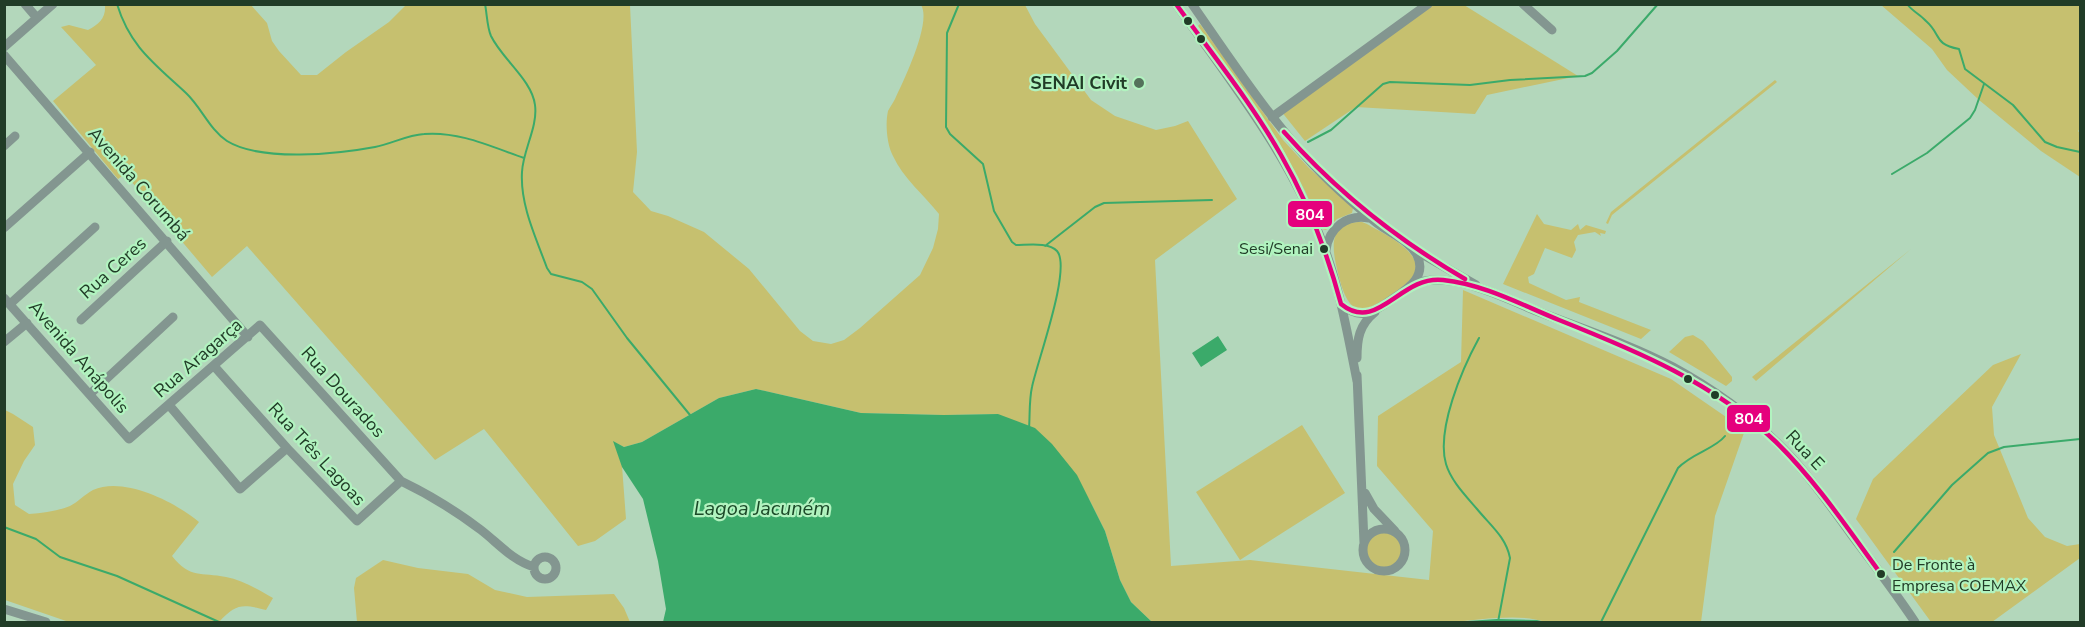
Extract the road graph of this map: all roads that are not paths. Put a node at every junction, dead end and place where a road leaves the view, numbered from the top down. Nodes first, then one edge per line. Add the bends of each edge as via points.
1 (25, 4) edge
2 (53, 4) edge
3 (1176, 4) edge
4 (1192, 4) edge
5 (1428, 4) edge
6 (1523, 4) edge
7 (37, 18) junction
8 (1552, 30) dead end
9 (4, 47) edge
10 (4, 55) edge
11 (1272, 117) junction
12 (15, 136) dead end
13 (4, 146) edge
14 (90, 152) junction
15 (1371, 218) junction
16 (95, 227) dead end
17 (4, 228) edge
18 (167, 241) junction
19 (1411, 247) junction
20 (1326, 251) junction
21 (1412, 285) junction
22 (1494, 294) junction
23 (7, 301) edge
24 (1341, 304) junction
25 (1375, 311) junction
26 (173, 317) dead end
27 (81, 320) dead end
28 (27, 323) junction
29 (260, 325) joint
30 (248, 336) junction
31 (4, 342) edge
32 (214, 366) junction
33 (1357, 381) junction
34 (90, 394) junction
35 (169, 405) junction
36 (129, 439) joint
37 (288, 448) junction
38 (402, 481) junction
39 (1363, 489) junction
40 (1396, 533) junction
41 (1364, 543) junction
42 (534, 567) dead end
43 (4, 609) edge
44 (46, 622) edge
45 (1915, 622) edge

1 - 7 street
2 - 7 street
3 - 20 street via 1270,137 1303,197
4 - 11 street
5 - 11 street
6 - 8 street
7 - 9 street
10 - 14 street, Avenida Corumbá
11 - 15 street via 1328,181
12 - 13 street
14 - 17 street
14 - 18 street, Avenida Corumbá
15 - 19 street
15 - 20 street via 1358,217 1340,223 1330,236
16 - 23 street
18 - 27 street, Rua Ceres
18 - 30 street, Avenida Corumbá
19 - 21 street via 1418,256 1419,267
19 - 22 street, Rua E
20 - 24 street
21 - 22 street, Rua E via 1439,279
21 - 25 street
22 - 45 street, Rua E via 1653,358 1698,382 1741,412 1804,472
23 - 28 street, Avenida Anápolis
24 - 25 street via 1358,313
24 - 33 street
25 - 33 street via 1358,335
26 - 34 street
28 - 31 street
28 - 34 street, Avenida Anápolis
29 - 30 street, Rua Aragarça
29 - 38 street, Rua Dourados
30 - 32 street, Rua Aragarça
32 - 35 street, Rua Aragarça
32 - 37 street, Rua Três Lagoas
33 - 39 street
34 - 36 street, Avenida Anápolis
35 - 36 street, Rua Aragarça
35 - 37 street via 240,489
37 - 38 street, Rua Três Lagoas via 357,521
38 - 42 street via 481,530 519,562
39 - 40 street via 1374,509
39 - 41 street
40 - 41 street via 1378,530
40 - 41 street via 1405,545 1405,554 1398,567 1389,571 1370,566
43 - 44 street

